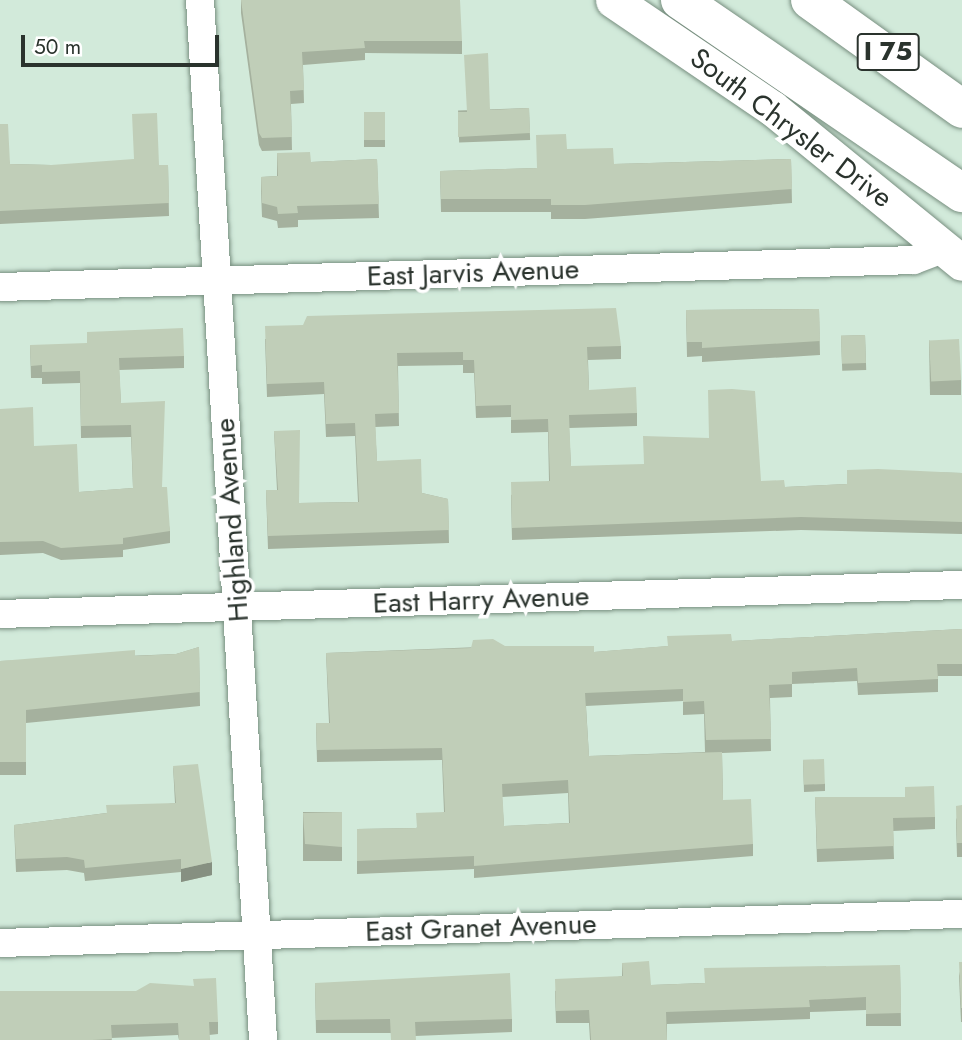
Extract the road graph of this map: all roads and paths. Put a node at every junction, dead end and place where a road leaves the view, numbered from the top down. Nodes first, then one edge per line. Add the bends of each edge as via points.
1 (200, 0) edge
2 (613, 0) edge
3 (680, 0) edge
4 (810, 0) edge
5 (962, 108) edge
6 (962, 193) edge
7 (953, 256) edge
8 (217, 280) junction
9 (0, 287) edge
10 (962, 586) edge
11 (237, 607) junction
12 (0, 614) edge
13 (962, 914) edge
14 (257, 935) junction
15 (0, 943) edge
16 (263, 1040) edge

1 - 8 street, Highland Avenue
2 - 7 main road, South Chrysler Drive via 772,108
3 - 6 highway
4 - 5 highway, I 75
7 - 8 street, East Jarvis Avenue
8 - 9 street, East Jarvis Avenue
8 - 11 street, Highland Avenue
10 - 11 street, East Harry Avenue
11 - 12 street, East Harry Avenue
11 - 14 street, Highland Avenue
13 - 14 street, East Granet Avenue
14 - 15 street, East Granet Avenue
14 - 16 street, Highland Avenue

